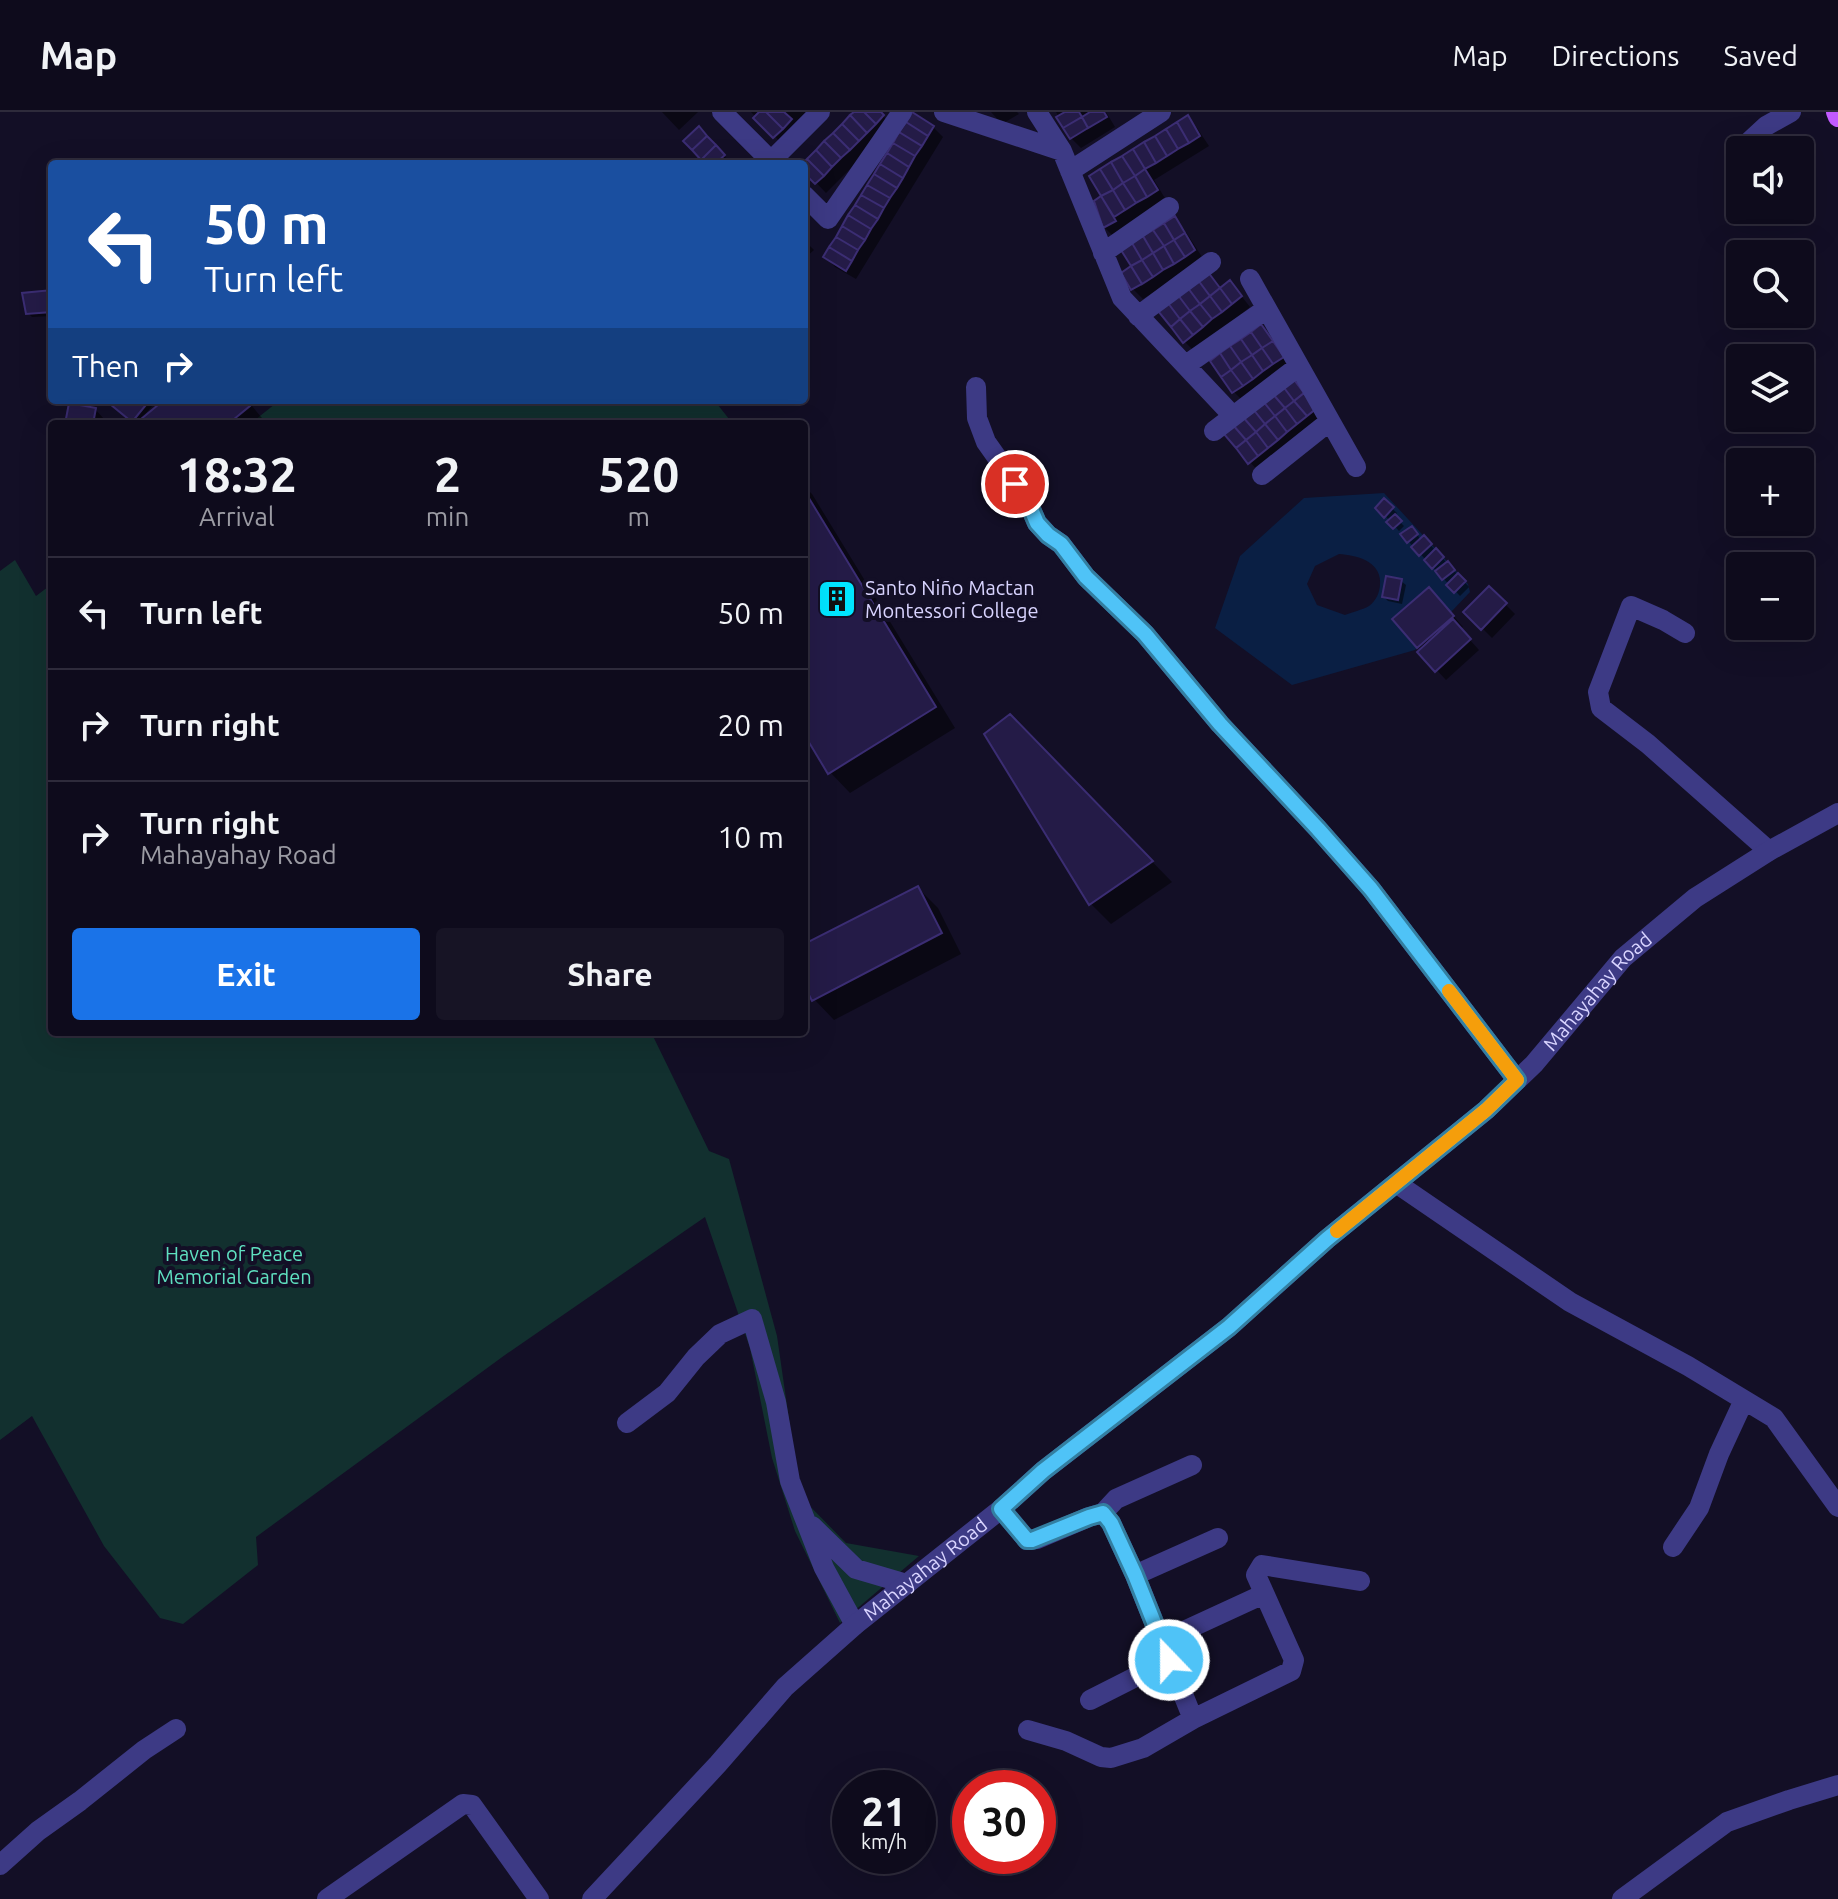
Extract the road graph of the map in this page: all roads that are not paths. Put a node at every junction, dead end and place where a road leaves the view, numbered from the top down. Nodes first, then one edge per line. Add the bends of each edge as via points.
1 (722, 112) edge
2 (820, 112) edge
3 (902, 112) edge
4 (944, 112) edge
5 (1037, 112) edge
6 (1791, 112) edge
7 (1147, 116) edge
8 (1755, 136) edge
9 (1062, 151) junction
10 (770, 160) edge
11 (774, 160) edge
12 (1070, 171) junction
13 (808, 199) edge
14 (1169, 207) dead end
15 (1103, 253) junction
16 (1211, 262) dead end
17 (1250, 279) dead end
18 (1266, 309) junction
19 (1138, 316) junction
20 (1186, 365) junction
21 (1299, 366) junction
22 (976, 387) dead end
23 (1233, 416) junction
24 (1330, 421) junction
25 (1214, 431) dead end
26 (1356, 467) dead end
27 (1262, 475) dead end
28 (1685, 633) dead end
29 (1838, 813) edge
30 (1769, 851) junction
31 (1517, 1080) junction
32 (1396, 1183) junction
33 (1744, 1400) junction
34 (627, 1423) dead end
35 (1192, 1465) dead end
36 (1838, 1507) edge
37 (1001, 1509) junction
38 (1103, 1513) junction
39 (806, 1520) junction
40 (1218, 1538) dead end
41 (1673, 1547) dead end
42 (1135, 1575) junction
43 (1360, 1581) dead end
44 (907, 1584) junction
45 (1264, 1594) junction
46 (855, 1625) junction
47 (1166, 1650) junction
48 (1090, 1700) dead end
49 (1193, 1719) junction
50 (176, 1729) dead end
51 (1028, 1730) dead end
52 (1838, 1785) edge
53 (0, 1865) edge
54 (327, 1899) edge
55 (539, 1899) edge
56 (592, 1899) edge
57 (1622, 1899) edge

1 - 10 street
2 - 11 street
3 - 13 street via 828,219
4 - 9 street
5 - 9 street
6 - 8 street
7 - 12 street
9 - 12 street
12 - 15 street
14 - 15 street
15 - 19 street via 1122,298
16 - 19 street
17 - 18 street
18 - 20 street
18 - 21 street
19 - 20 street
20 - 23 street
21 - 23 street
21 - 24 street
22 - 31 street via 977,418 986,442 1037,523 1145,634 1371,889
23 - 25 street
24 - 26 street
24 - 27 street
28 - 30 street via 1631,606 1598,692 1601,708
29 - 30 street, Mahayahay Road
30 - 31 street, Mahayahay Road via 1695,898 1623,958
31 - 32 street, Mahayahay Road
32 - 33 street via 1570,1302
32 - 37 street, Mahayahay Road via 1229,1327
33 - 36 street via 1774,1418
33 - 41 street via 1699,1508
34 - 39 street via 667,1393 720,1334 752,1319 776,1402 790,1481
35 - 38 street via 1116,1499
37 - 38 street via 1027,1540
37 - 44 street, Mahayahay Road
38 - 42 street
39 - 44 street via 856,1569
39 - 46 street
40 - 42 street
42 - 47 street
43 - 45 street via 1262,1565 1256,1575
44 - 46 street, Mahayahay Road
45 - 47 street
45 - 49 street via 1294,1660 1291,1671
46 - 56 street, Mahayahay Road via 785,1687
47 - 48 street
47 - 49 street
49 - 51 street via 1143,1748 1111,1758
50 - 53 street
52 - 57 street via 1727,1822
54 - 55 street via 463,1804 472,1805

